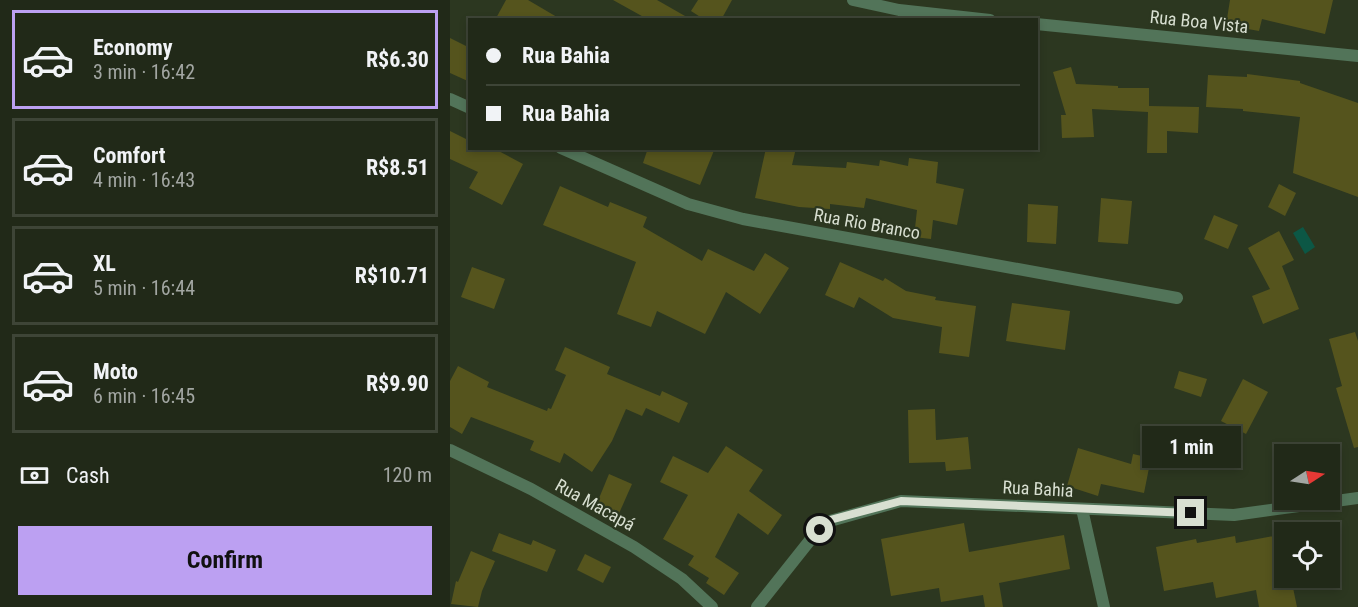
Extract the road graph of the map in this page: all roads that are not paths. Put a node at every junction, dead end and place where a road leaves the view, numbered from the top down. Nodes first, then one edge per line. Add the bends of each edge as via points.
1 (853, 0) edge
2 (972, 18) edge
3 (1038, 24) edge
4 (1358, 56) edge
5 (450, 99) edge
6 (468, 107) edge
7 (566, 150) edge
8 (1177, 298) dead end
9 (450, 450) edge
10 (1358, 498) edge
11 (1082, 509) junction
12 (712, 607) edge
13 (757, 607) edge
14 (1104, 607) edge

1 - 2 street
3 - 4 street, Rua Boa Vista
5 - 6 street
7 - 8 street, Rua Rio Branco via 688,204 743,219
9 - 12 street, Rua Macapá via 531,489 634,547 682,579
10 - 11 street, Rua Bahia via 1234,515
11 - 13 street, Rua Bahia via 901,501 830,520
11 - 14 street

